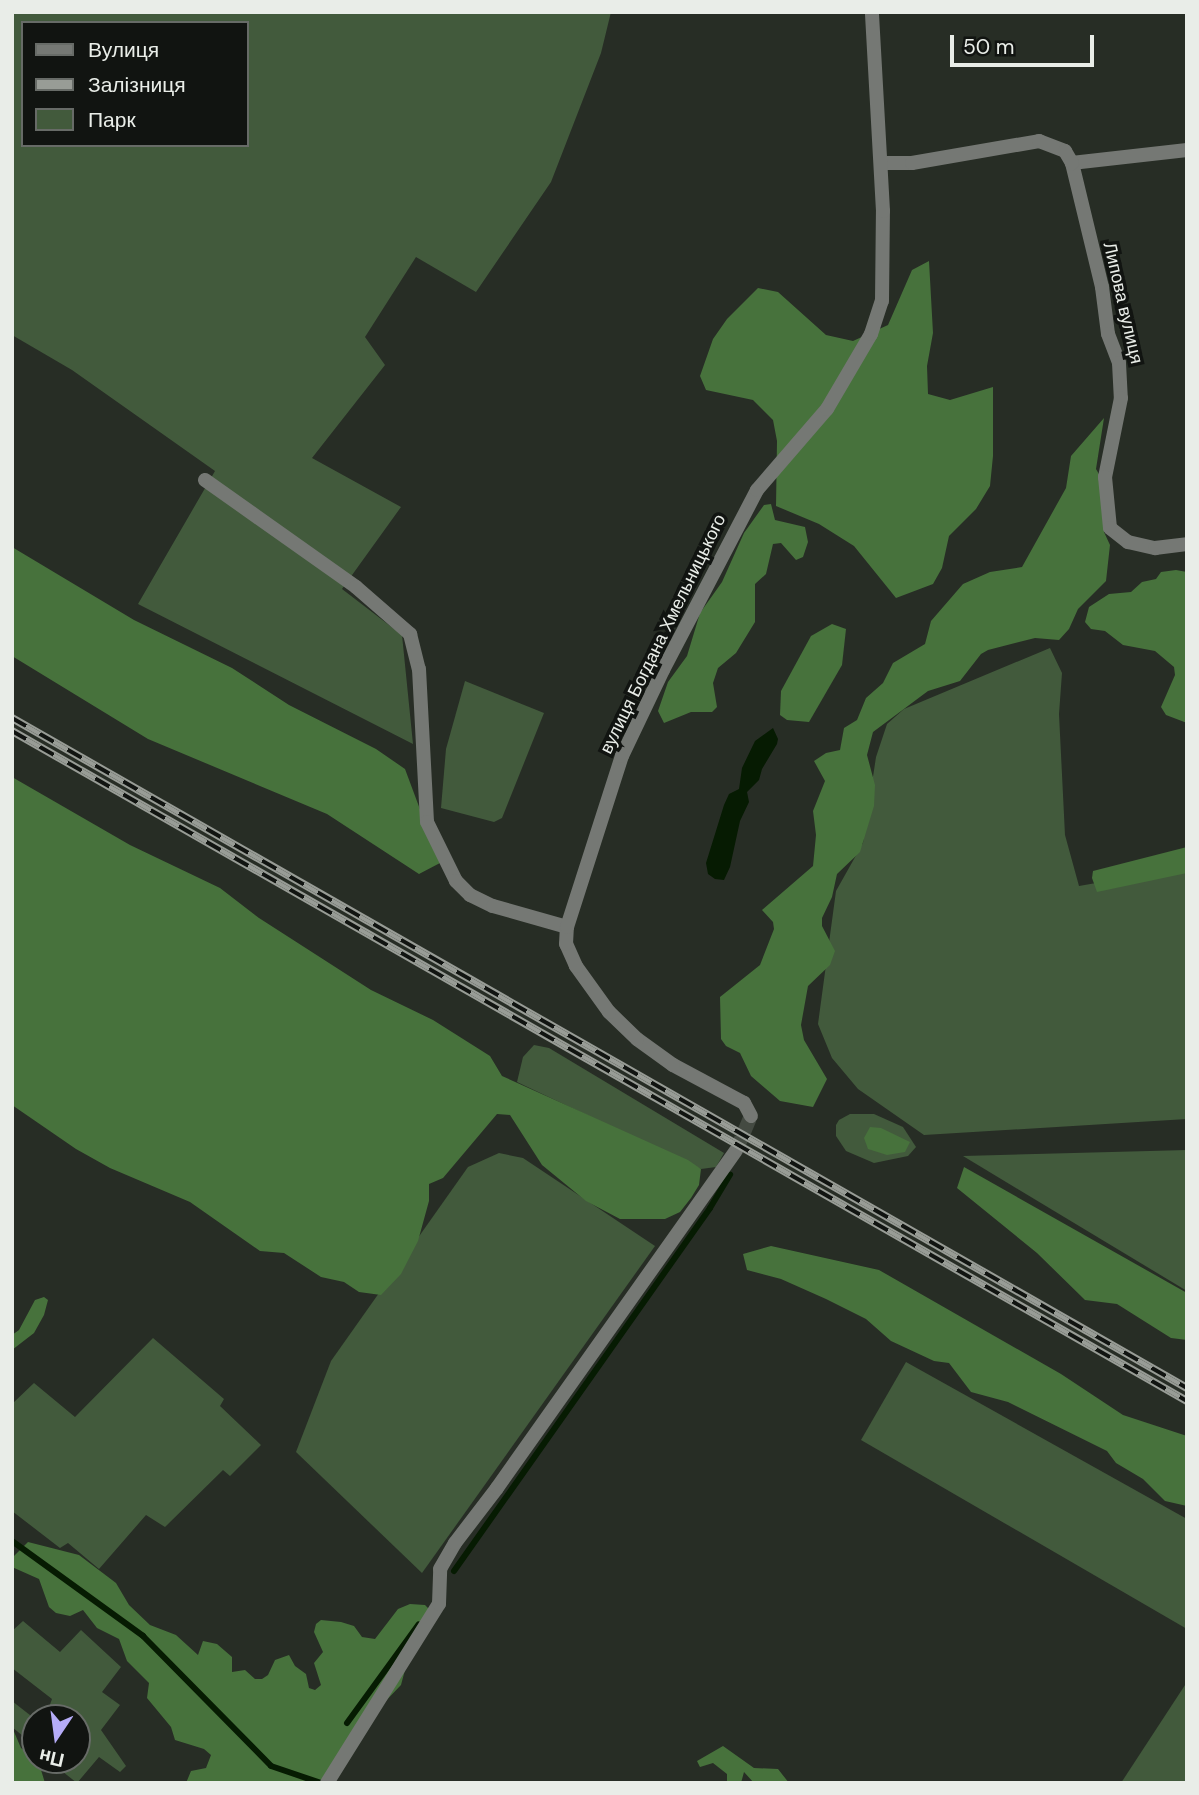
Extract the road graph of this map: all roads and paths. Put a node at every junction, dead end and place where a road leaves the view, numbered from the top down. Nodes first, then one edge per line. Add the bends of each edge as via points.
1 (872, 12) edge
2 (1187, 150) edge
3 (881, 163) junction
4 (1072, 163) junction
5 (205, 480) dead end
6 (1187, 544) edge
7 (567, 927) junction
8 (751, 1116) dead end
9 (736, 1151) tunnel mouth
10 (330, 1778) edge

1 - 3 street, вулиця Богдана Хмельницького
2 - 4 street
3 - 4 street via 912,163 1039,141 1065,151
3 - 7 street, вулиця Богдана Хмельницького via 882,302 871,334 827,409 757,491 702,592 622,756
4 - 6 street, Липова вулиця via 1102,287 1108,334 1119,363 1121,398 1105,477 1110,528 1128,542 1155,548
5 - 7 street via 356,587 411,634 419,669 426,822 450,870 470,895
7 - 8 street via 571,955 609,1012 673,1065 744,1103
9 - 10 street via 455,1544 440,1569 439,1604

